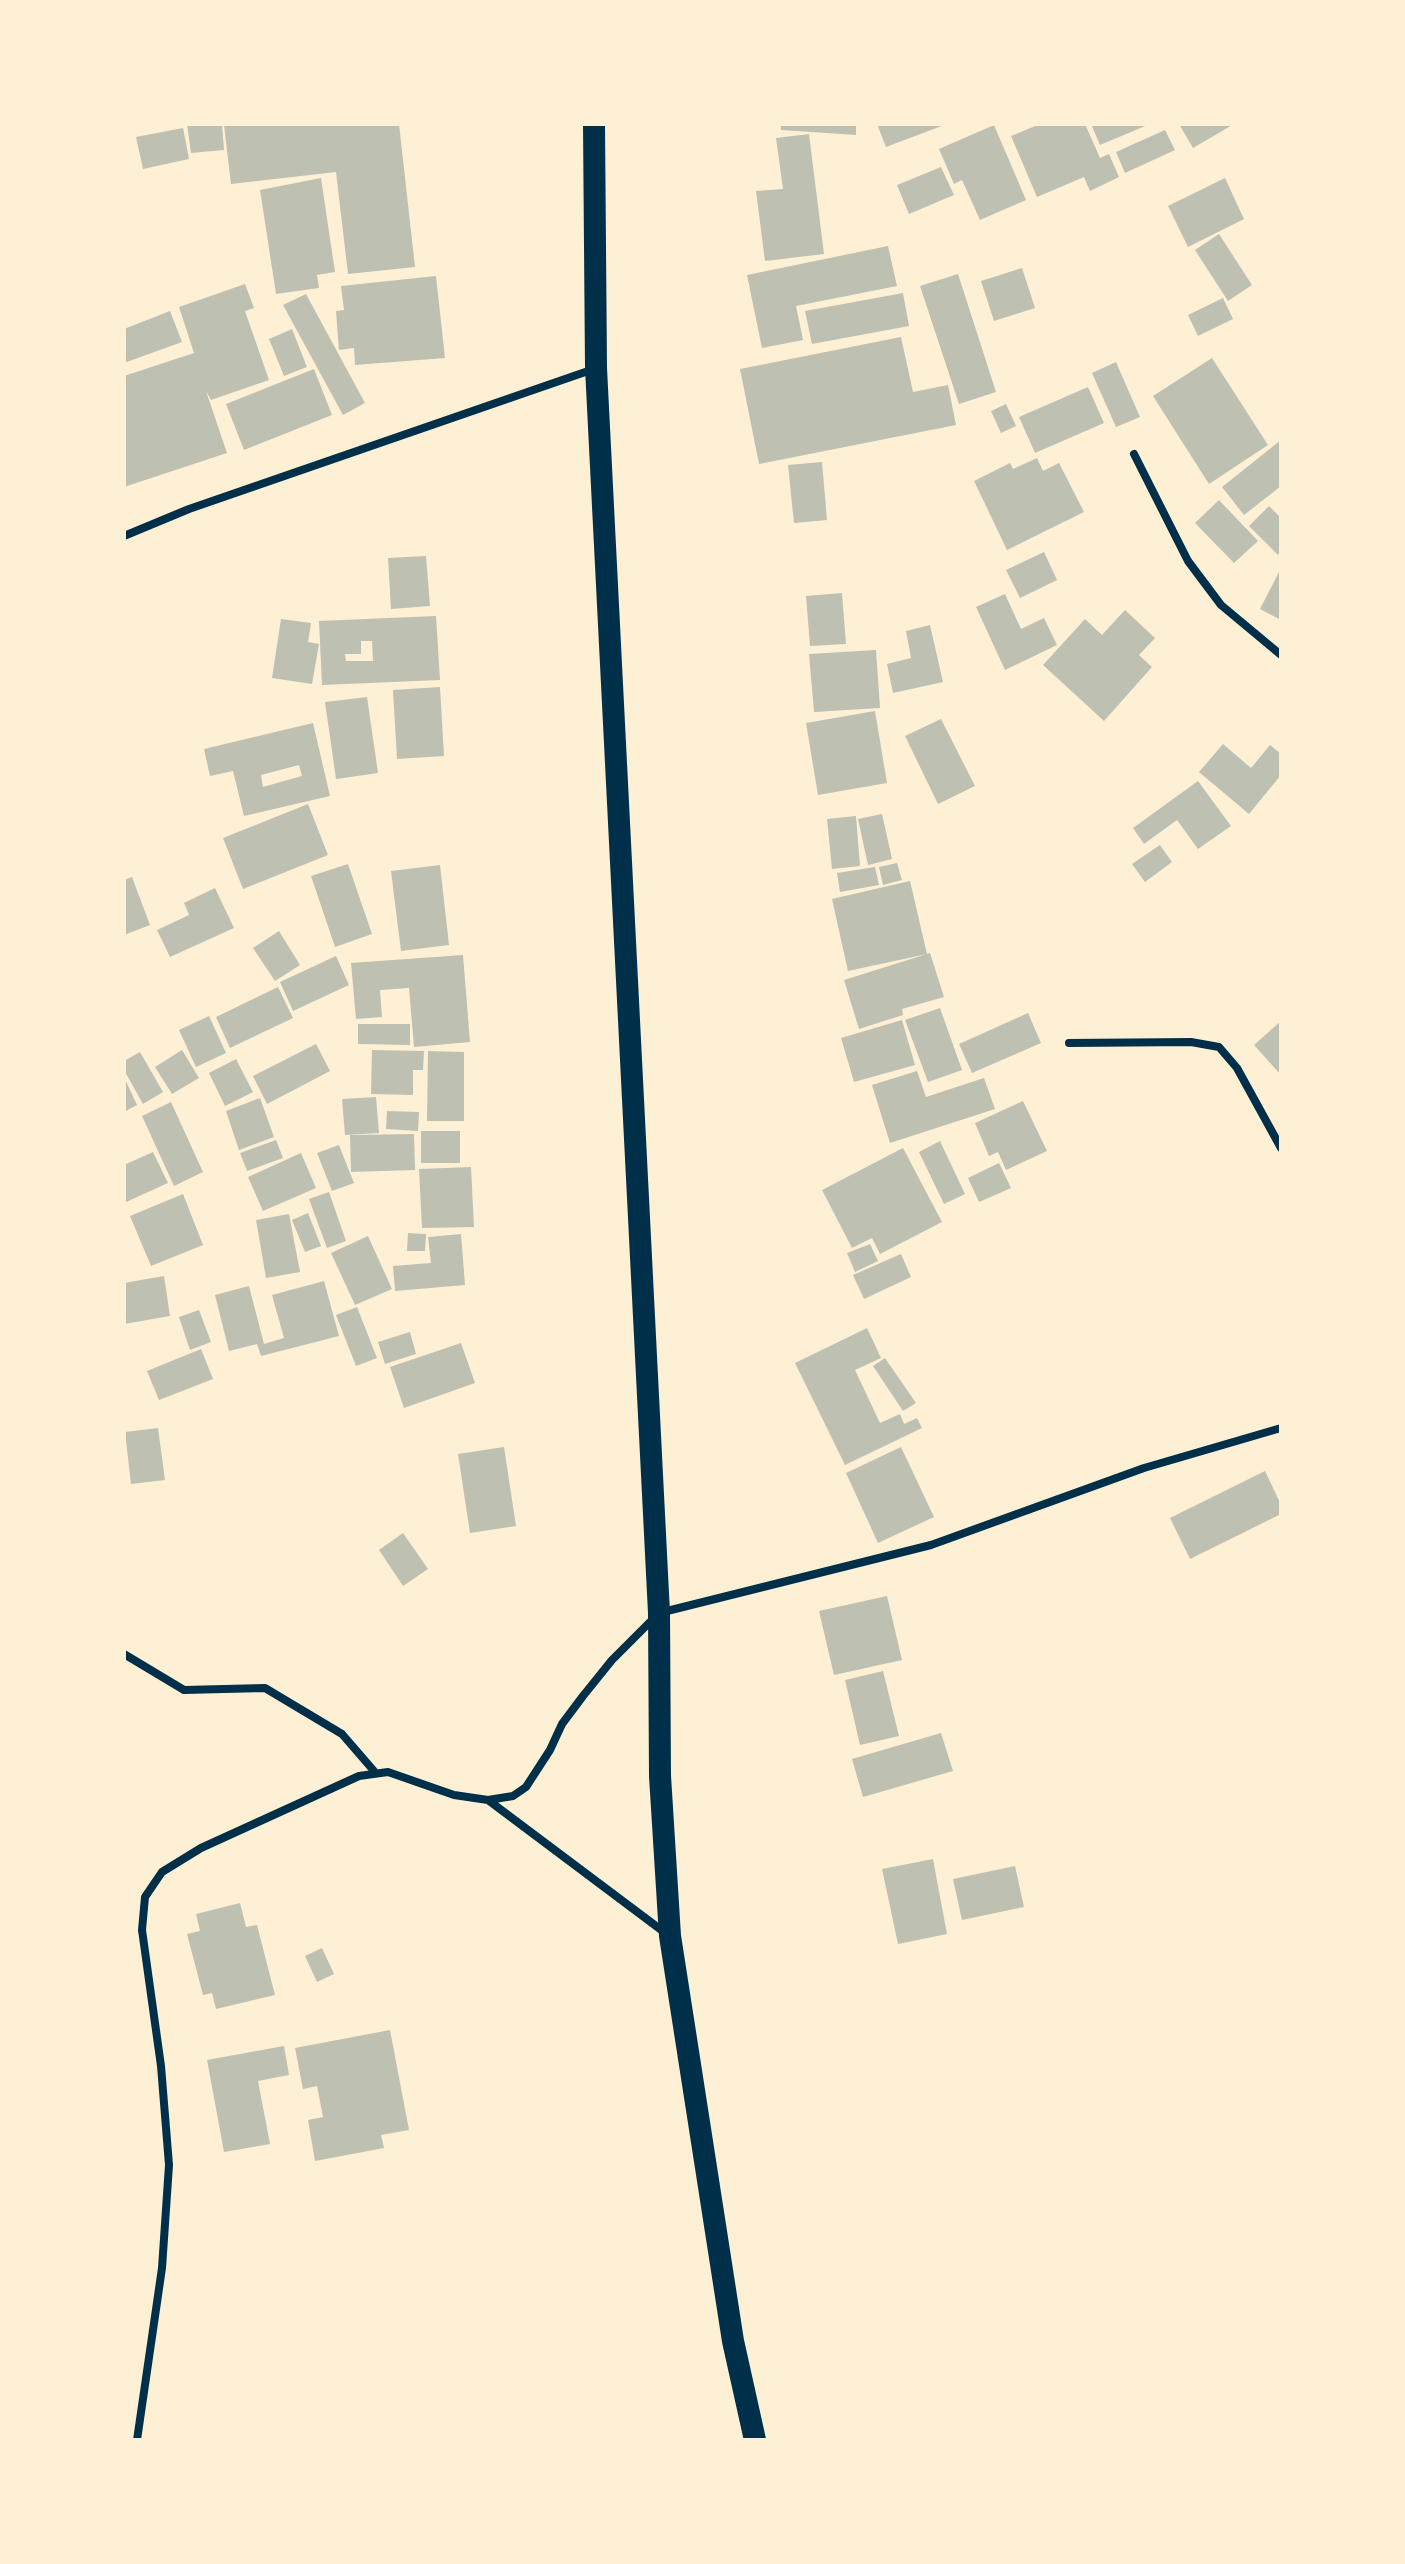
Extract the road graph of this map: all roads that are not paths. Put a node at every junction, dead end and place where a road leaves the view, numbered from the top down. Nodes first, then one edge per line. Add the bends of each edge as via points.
1 (594, 124) edge
2 (596, 368) junction
3 (1134, 454) dead end
4 (124, 536) edge
5 (1281, 655) edge
6 (1069, 1043) dead end
7 (1281, 1148) edge
8 (1281, 1428) edge
9 (659, 1613) junction
10 (124, 1654) edge
11 (374, 1771) junction
12 (488, 1800) junction
13 (670, 1936) junction
14 (137, 2440) edge
15 (755, 2440) edge

1 - 2 highway
2 - 4 street via 204,503
2 - 9 highway
3 - 5 street via 1188,561 1221,605
6 - 7 street via 1191,1042 1219,1047 1237,1068
8 - 9 street via 1144,1468 931,1545
9 - 12 street via 583,1696 526,1787 513,1796
9 - 13 highway via 660,1776
10 - 11 street via 184,1690 265,1688 342,1734
11 - 12 street
11 - 14 street via 201,1848 162,1872 145,1897 144,1952 169,2165 162,2268
12 - 13 street
13 - 15 highway via 733,2341

